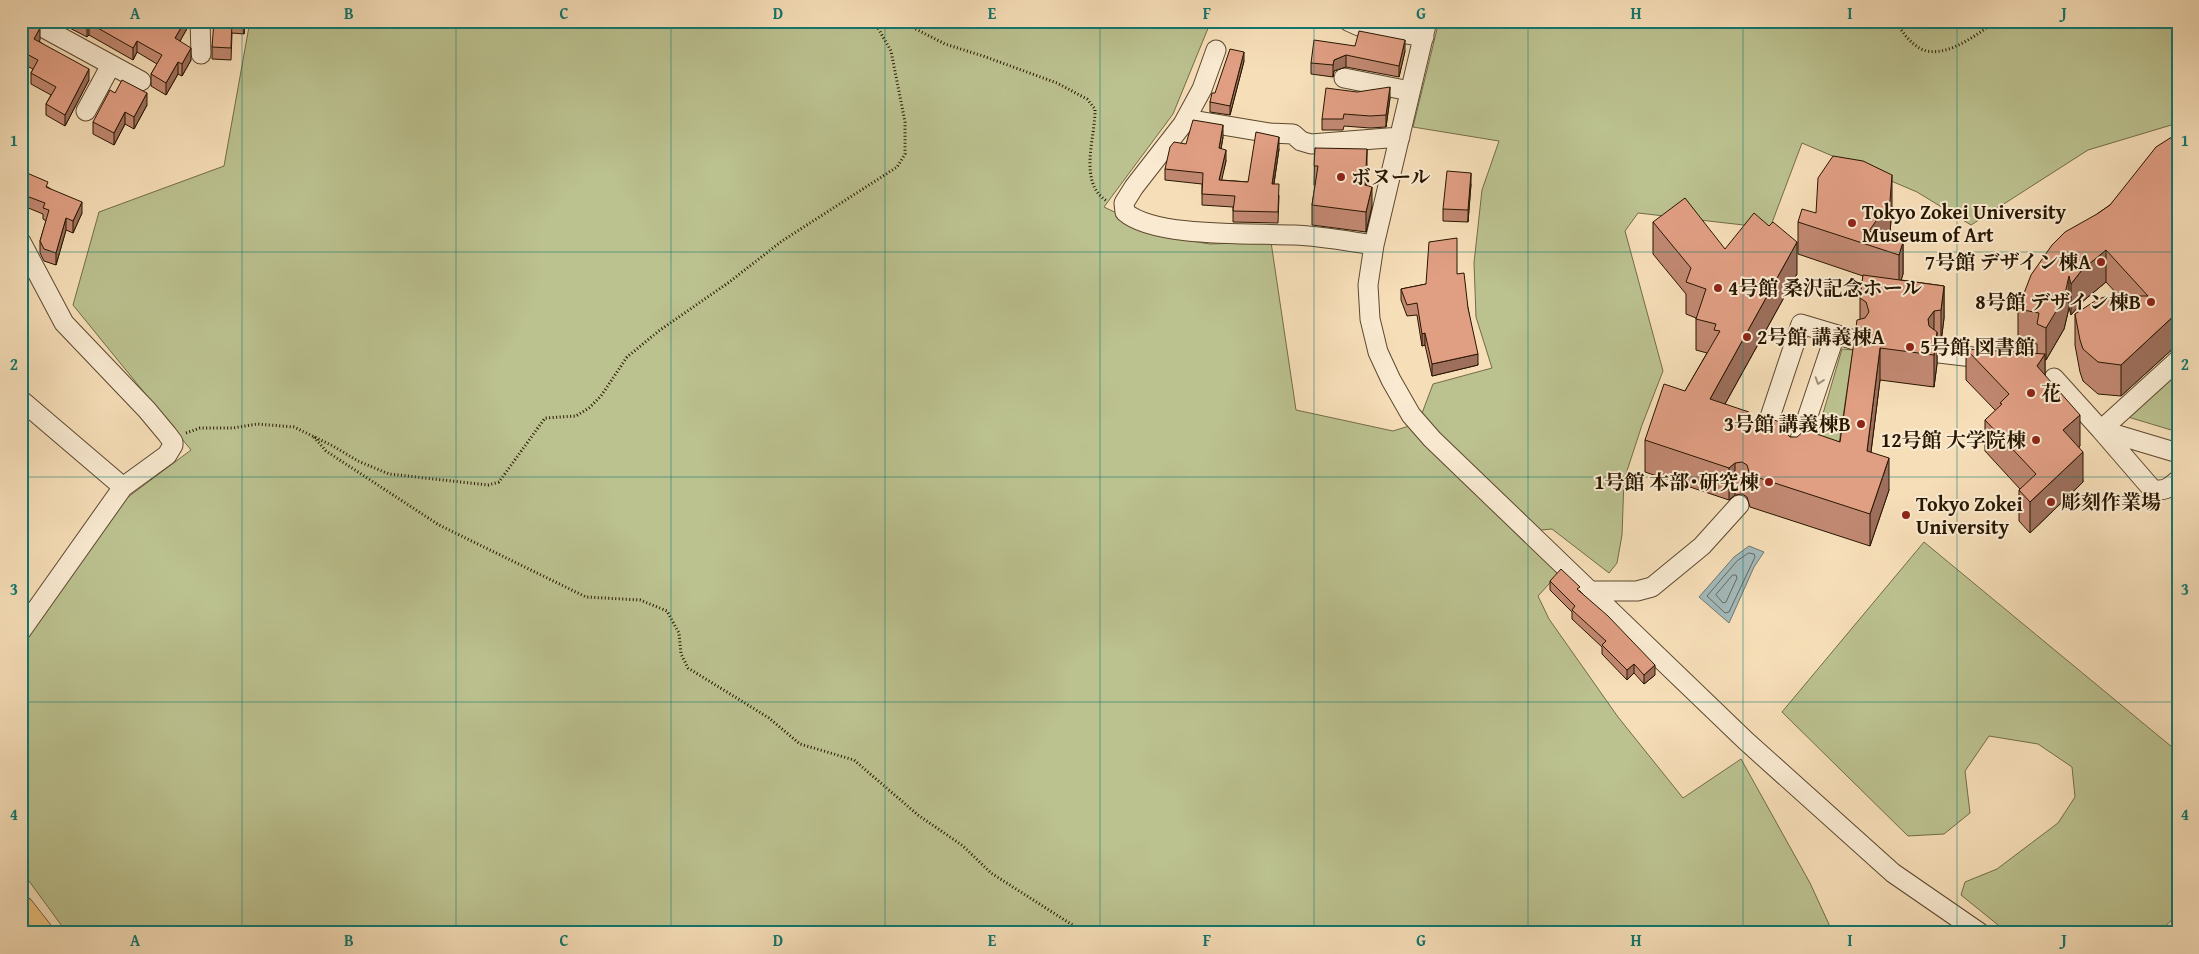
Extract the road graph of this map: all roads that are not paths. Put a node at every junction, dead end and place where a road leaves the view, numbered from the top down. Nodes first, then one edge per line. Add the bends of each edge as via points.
1 (31, 21) edge
2 (200, 21) edge
3 (1348, 21) edge
4 (1426, 29) edge
5 (1216, 50) dead end
6 (201, 54) dead end
7 (111, 65) junction
8 (1344, 78) dead end
9 (141, 81) dead end
10 (1410, 91) junction
11 (86, 111) dead end
12 (1186, 118) junction
13 (1400, 137) junction
14 (21, 242) edge
15 (1374, 245) junction
16 (1835, 334) junction
17 (1858, 341) edge
18 (1939, 353) dead end
19 (2178, 360) edge
20 (2011, 362) edge
21 (2054, 378) dead end
22 (21, 400) edge
23 (2101, 430) junction
24 (1760, 447) edge
25 (2178, 453) edge
26 (1794, 458) edge
27 (2178, 480) edge
28 (123, 487) junction
29 (1739, 505) dead end
30 (1593, 592) junction
31 (21, 631) edge
32 (21, 910) edge
33 (39, 933) edge
34 (1980, 933) edge

1 - 7 street
2 - 6 street
3 - 4 street via 1359,26
4 - 10 street
5 - 12 street via 1202,89
7 - 9 street
7 - 11 street
8 - 10 street
10 - 13 street
12 - 13 street via 1293,134 1300,141 1311,144
12 - 15 street via 1126,199 1123,208 1129,215 1172,229 1296,235
13 - 15 street
14 - 28 street via 64,322 173,442 167,455
15 - 30 street via 1368,303 1374,337 1391,380 1411,415 1432,439
16 - 17 street
16 - 24 street via 1801,324
16 -> 26 street
18 - 20 street
19 - 23 street
21 - 23 street
22 - 28 street
23 - 25 street
23 - 27 street via 2152,489 2167,489
28 - 31 street
29 - 30 street via 1702,546 1652,587
30 - 34 street via 1746,741 1893,873
32 - 33 highway

